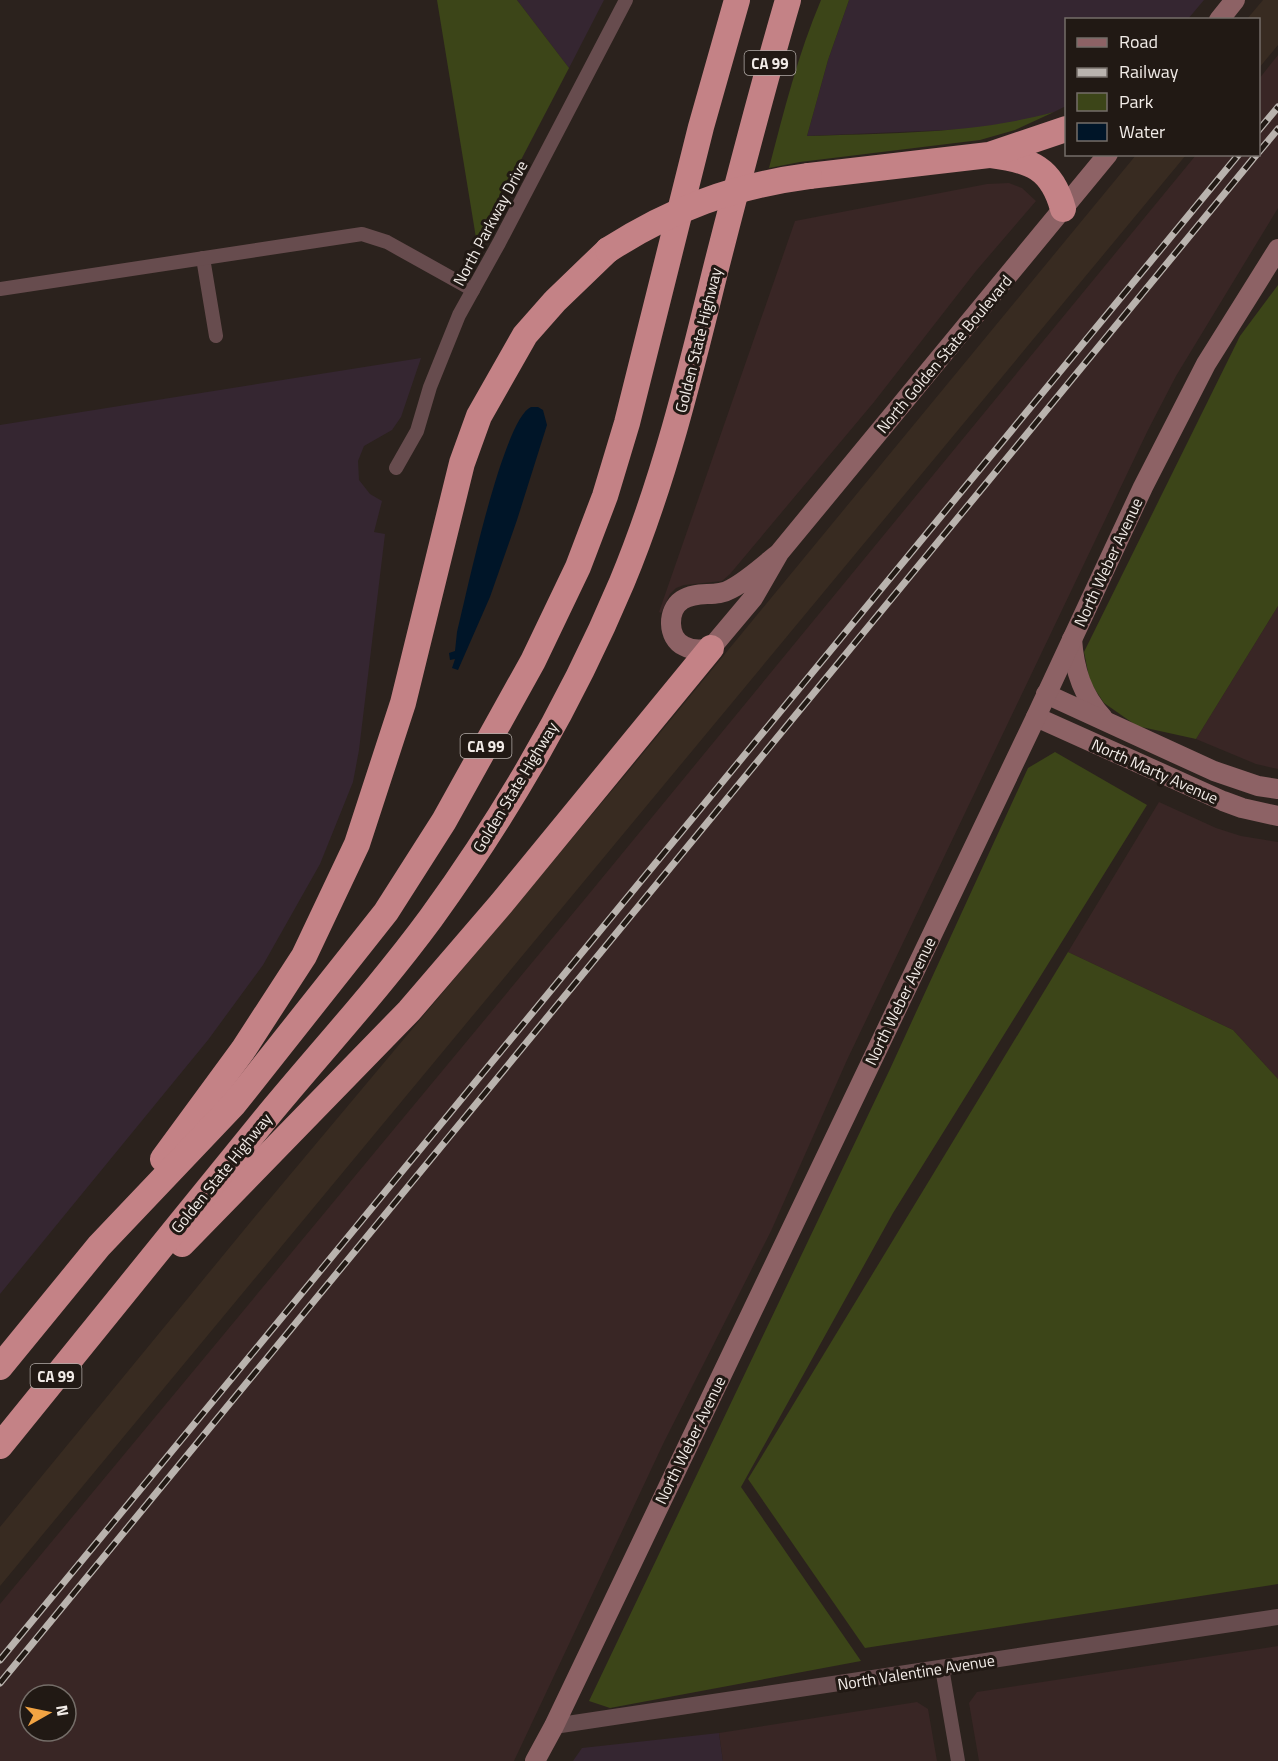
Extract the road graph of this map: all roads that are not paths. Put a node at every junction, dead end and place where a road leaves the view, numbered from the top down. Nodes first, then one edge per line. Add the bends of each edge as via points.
1 (626, 0) edge
2 (736, 0) edge
3 (788, 0) edge
4 (1234, 0) edge
5 (1220, 18) edge
6 (1065, 129) edge
7 (989, 155) junction
8 (1106, 156) edge
9 (1063, 209) junction
10 (1278, 249) edge
11 (204, 258) junction
12 (0, 289) edge
13 (473, 290) junction
14 (216, 336) dead end
15 (396, 468) dead end
16 (779, 553) junction
17 (1072, 637) junction
18 (711, 648) junction
19 (1046, 694) junction
20 (1036, 717) junction
21 (1109, 724) junction
22 (1278, 789) edge
23 (1278, 816) edge
24 (99, 1246) junction
25 (112, 1306) junction
26 (0, 1367) edge
27 (0, 1446) edge
28 (1278, 1617) edge
29 (942, 1668) junction
30 (554, 1726) junction
31 (535, 1761) edge
32 (958, 1761) edge

1 - 13 street, North Parkway Drive
2 - 24 highway, Golden State Highway / CA 99 via 624,434 578,567 533,661 444,821 386,912 234,1104
3 - 25 highway, Golden State Highway / CA 99 via 657,489 583,669 534,760 429,920
4 - 5 main road
6 - 7 highway
7 - 9 highway via 1027,162 1042,170 1055,186
7 - 24 highway, bridge via 809,177 706,199 655,222 608,250 525,335 478,416 462,463 403,704 357,844 304,956 243,1050
8 - 9 main road, North Golden State Boulevard
9 - 16 main road, North Golden State Boulevard
10 - 17 main road, North Weber Avenue via 1206,364
11 - 12 street
11 - 13 street via 362,234 387,242
11 - 14 street
13 - 15 street, North Parkway Drive via 443,352 417,431
16 - 18 main road, North Golden State Boulevard via 753,598
16 - 18 main road, North Golden State Boulevard via 729,591 688,597 677,605 671,617 677,641 694,650
17 - 19 main road, North Weber Avenue
17 - 21 main road via 1080,682
18 - 25 highway via 409,1011 191,1236
19 - 20 main road, North Weber Avenue
19 - 21 main road, North Marty Avenue
20 - 23 main road, North Marty Avenue via 1223,801
20 - 30 main road, North Weber Avenue
21 - 22 main road, North Marty Avenue via 1236,780
24 - 26 highway, Golden State Highway / CA 99
25 - 27 highway, Golden State Highway / CA 99
28 - 29 street, North Valentine Avenue
29 - 30 street, North Valentine Avenue
29 - 32 street
30 - 31 main road, North Weber Avenue

